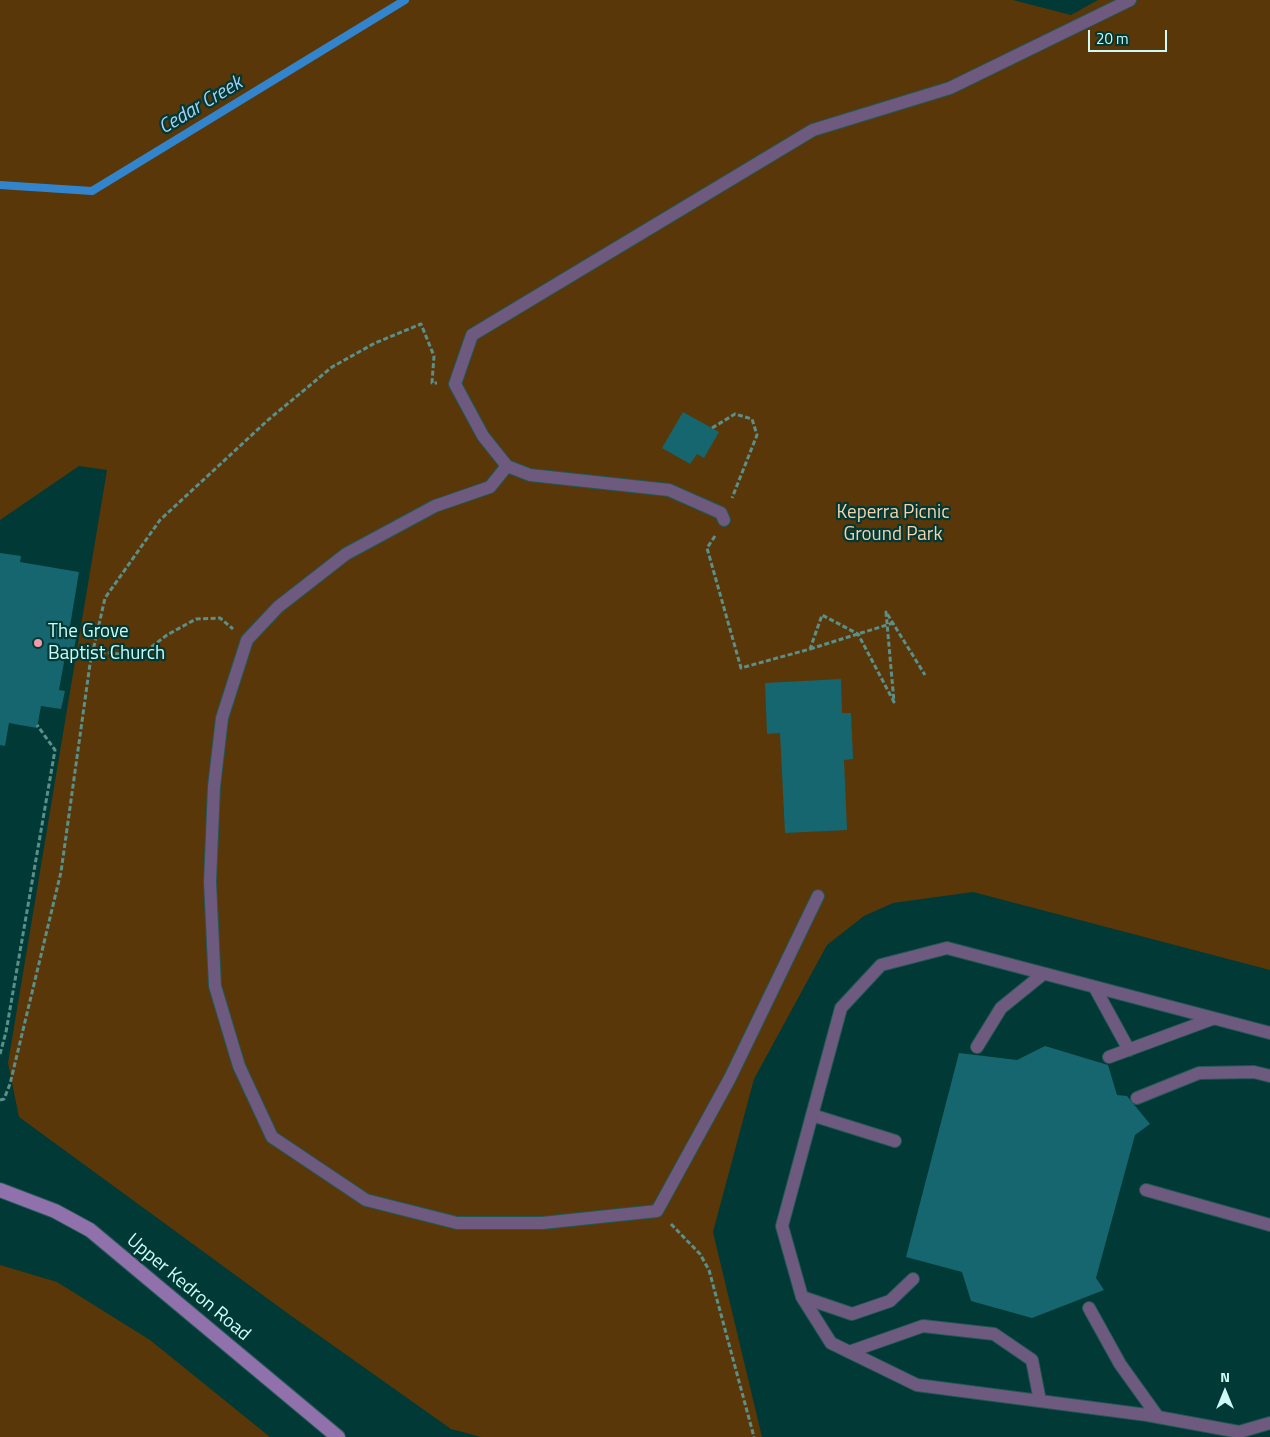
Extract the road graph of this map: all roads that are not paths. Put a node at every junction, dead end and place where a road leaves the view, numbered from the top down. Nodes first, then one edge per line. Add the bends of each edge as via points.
1 (1130, 0) edge
2 (506, 466) junction
3 (724, 520) road end
4 (818, 896) dead end
5 (1043, 974) junction
6 (1095, 988) junction
7 (1212, 1019) junction
8 (1270, 1033) edge
9 (977, 1047) dead end
10 (1129, 1050) junction
11 (1109, 1057) dead end
12 (1270, 1076) edge
13 (1137, 1098) dead end
14 (812, 1115) junction
15 (895, 1141) dead end
16 (0, 1190) edge
17 (1146, 1190) dead end
18 (1270, 1225) edge
19 (913, 1279) dead end
20 (802, 1297) junction
21 (1089, 1308) dead end
22 (849, 1352) junction
23 (1040, 1401) junction
24 (1158, 1417) junction
25 (1270, 1423) edge
26 (338, 1437) edge

1 - 2 lane via 950,88 814,130 472,335 455,384 483,436
2 - 3 lane via 530,475 670,490 721,514
2 - 4 lane via 490,487 434,506 346,554 278,607 247,640 222,718 214,787 210,882 214,967 216,986 240,1066 272,1137 366,1200 457,1223 542,1223 658,1211 730,1078
5 - 6 lane
5 - 9 lane via 1001,1008
5 - 14 lane via 947,948 881,965 841,1008
6 - 7 lane
6 - 10 lane
7 - 8 lane
7 - 10 lane
10 - 11 lane
12 - 13 lane via 1254,1072 1199,1073
14 - 15 lane
14 - 20 lane via 782,1226
16 - 26 main road, Upper Kedron Road via 55,1211 90,1230
17 - 18 lane
19 - 20 lane via 890,1302 852,1314
20 - 22 lane via 831,1343
21 - 24 lane via 1120,1364
22 - 23 lane via 917,1385
22 - 23 lane via 923,1326 994,1334 1032,1360
23 - 24 lane
24 - 25 lane via 1239,1432

